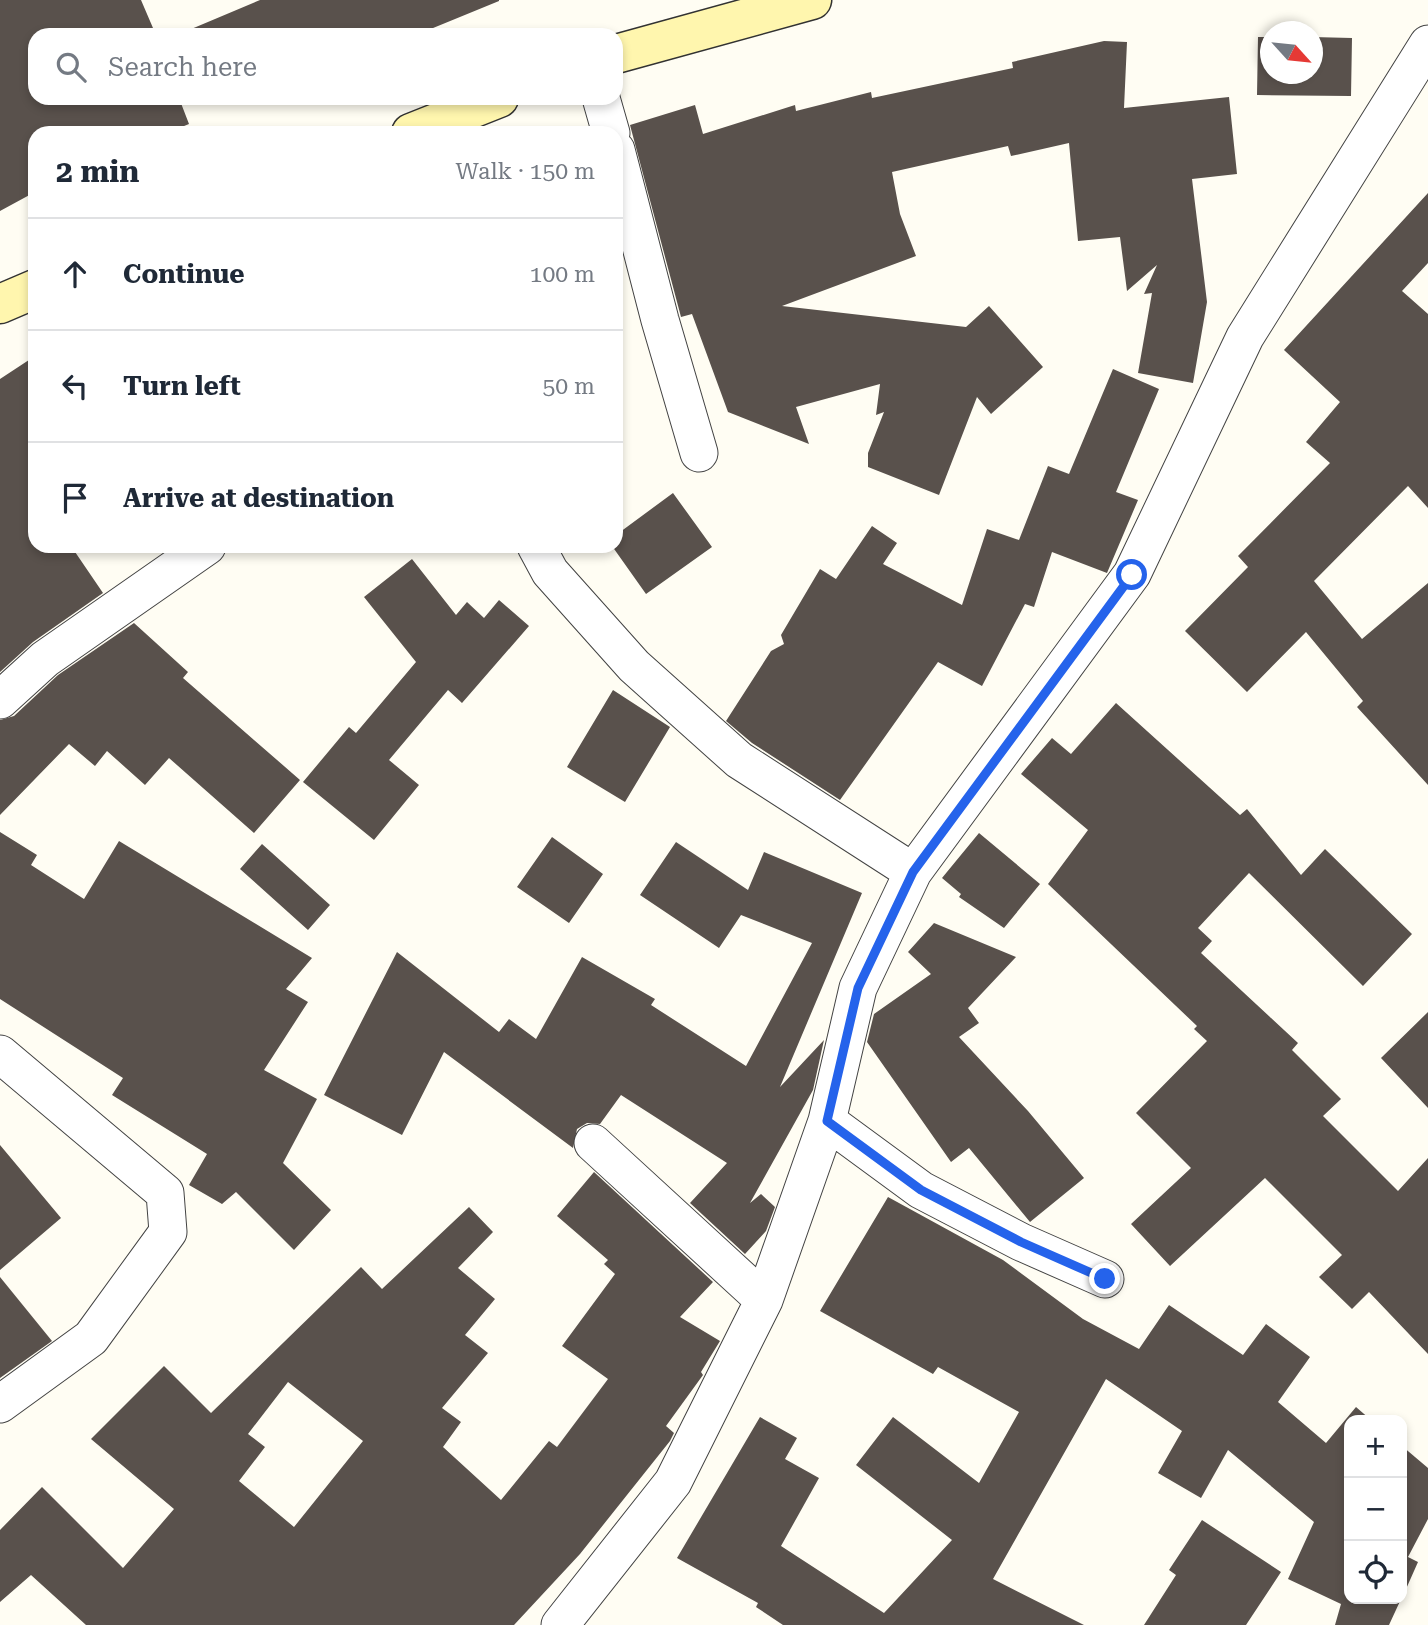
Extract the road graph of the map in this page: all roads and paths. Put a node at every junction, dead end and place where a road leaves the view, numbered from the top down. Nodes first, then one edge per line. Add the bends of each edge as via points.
1 (812, 0) edge
2 (1428, 44) edge
3 (623, 52) edge
4 (481, 105) edge
5 (603, 105) edge
6 (429, 126) edge
7 (609, 126) edge
8 (623, 176) edge
9 (28, 292) edge
10 (0, 304) edge
11 (699, 453) dead end
12 (196, 553) edge
13 (540, 553) edge
14 (0, 700) edge
15 (913, 872) junction
16 (0, 1054) edge
17 (827, 1121) junction
18 (593, 1143) dead end
19 (1105, 1279) dead end
20 (764, 1300) junction
21 (0, 1404) edge
22 (560, 1625) edge

1 - 3 main road
2 - 15 street via 1245,337 1132,575
4 - 6 main road
5 - 7 street
8 - 11 street
9 - 10 main road
12 - 14 street via 45,659
13 - 15 street via 550,572 634,666 739,760
15 - 17 street via 858,988
16 - 21 street via 165,1194 168,1232 91,1338
17 - 19 street via 921,1190
17 - 20 street
18 - 20 street
20 - 22 street via 673,1482

